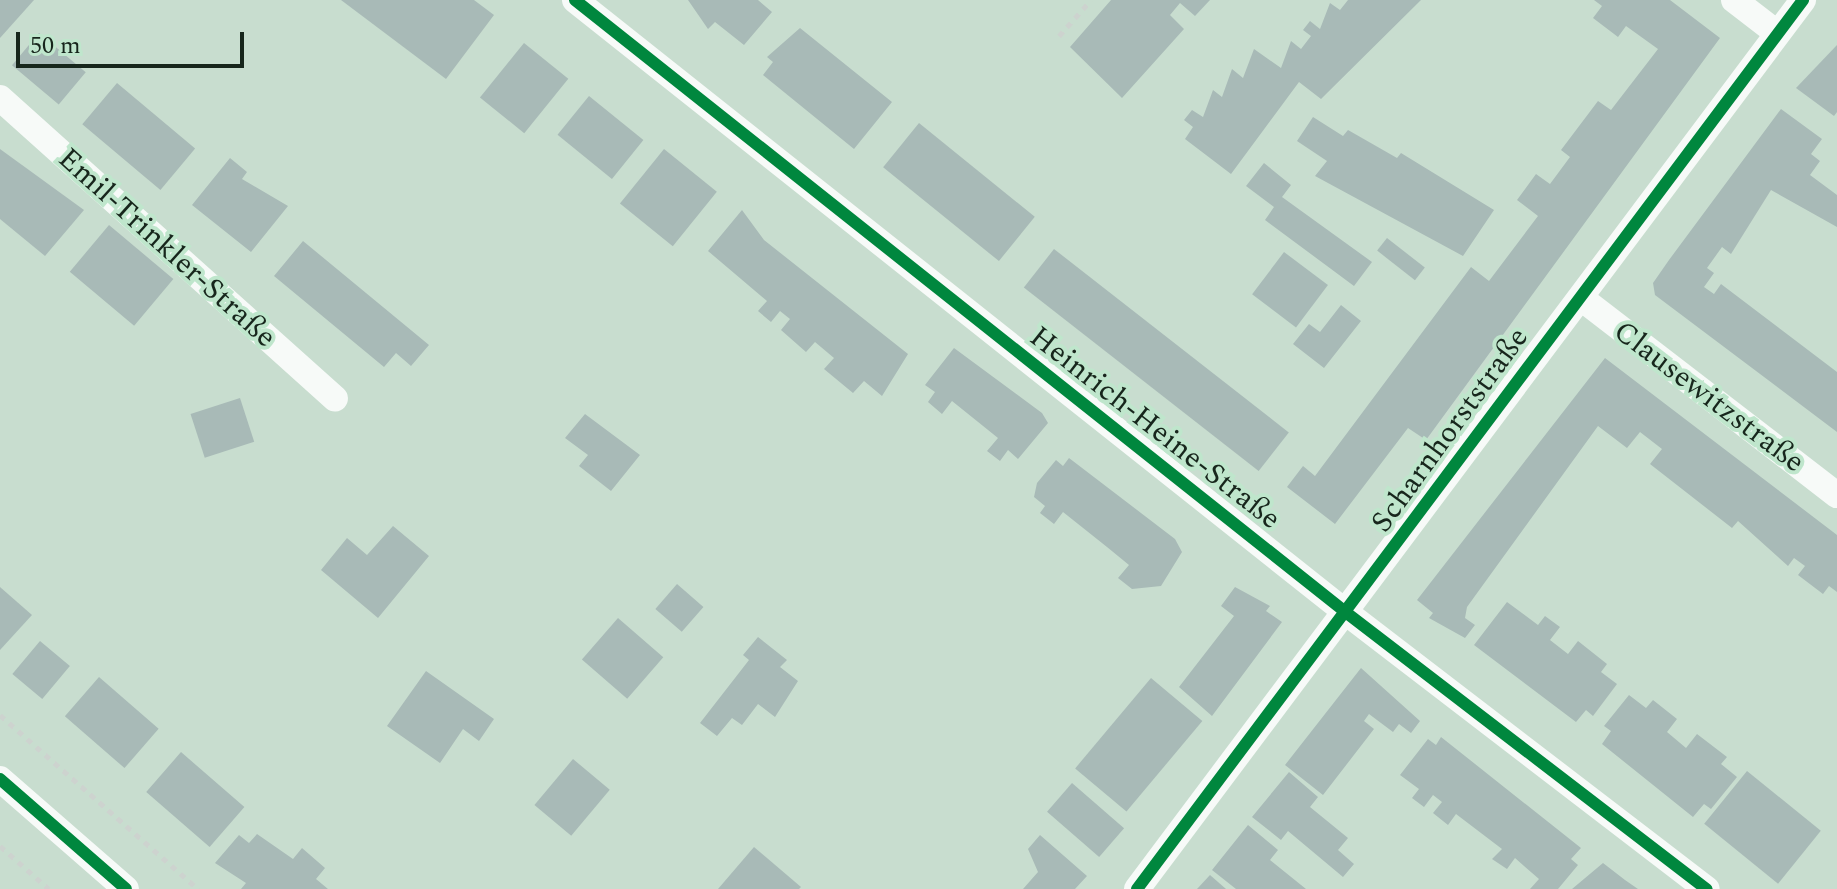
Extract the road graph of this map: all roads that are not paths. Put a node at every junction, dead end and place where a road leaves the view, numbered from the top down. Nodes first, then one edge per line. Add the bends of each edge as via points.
1 (575, 0) edge
2 (1734, 0) edge
3 (1803, 0) edge
4 (1777, 33) junction
5 (0, 98) edge
6 (1581, 298) junction
7 (335, 399) dead end
8 (1837, 495) edge
9 (1348, 614) junction
10 (0, 779) edge
11 (126, 889) edge
12 (1137, 889) edge
13 (1707, 889) edge

1 - 9 street, Heinrich-Heine-Straße
2 - 4 street
3 - 4 street, Scharnhorststraße
4 - 6 street, Scharnhorststraße
5 - 7 street, Emil-Trinkler-Straße
6 - 8 street, Clausewitzstraße
6 - 9 street, Scharnhorststraße
9 - 12 street, Scharnhorststraße
9 - 13 street, Heinrich-Heine-Straße
10 - 11 street

